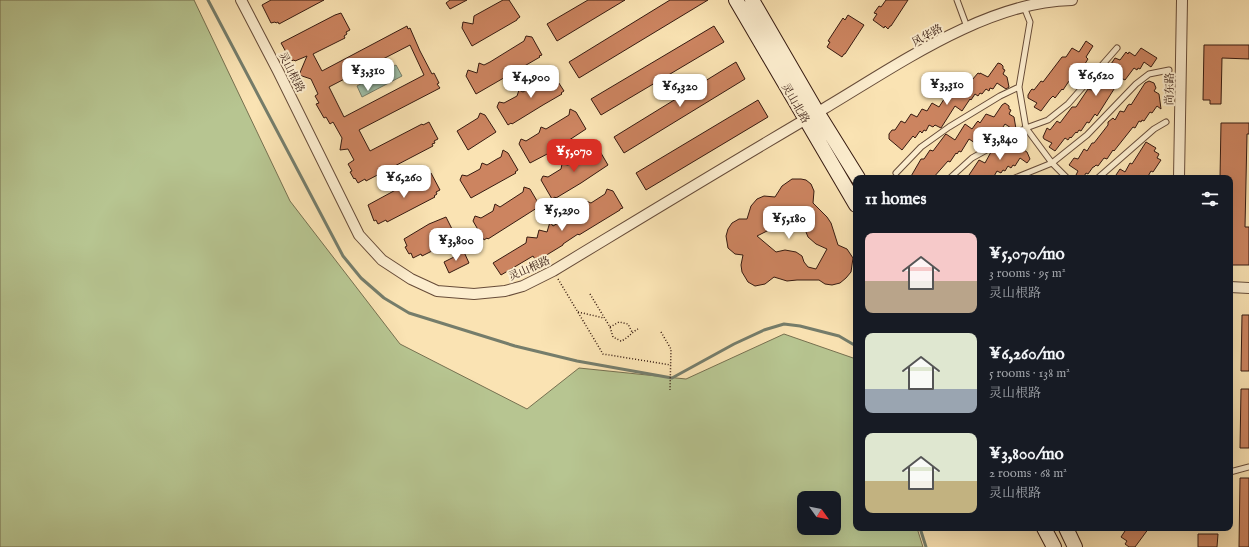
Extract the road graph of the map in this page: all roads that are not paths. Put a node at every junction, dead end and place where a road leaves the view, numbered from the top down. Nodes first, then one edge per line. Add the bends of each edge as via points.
1 (241, 0) edge
2 (736, 0) edge
3 (752, 0) edge
4 (958, 0) edge
5 (1072, 0) edge
6 (1182, 0) edge
7 (1024, 7) junction
8 (968, 27) junction
9 (1117, 48) dead end
10 (1168, 70) dead end
11 (1019, 87) junction
12 (811, 116) junction
13 (1166, 122) dead end
14 (1026, 128) junction
15 (1052, 163) junction
16 (896, 174) dead end
17 (856, 175) edge
18 (953, 175) edge
19 (1022, 175) edge
20 (1064, 175) edge
21 (1101, 175) edge
22 (1179, 175) edge
23 (853, 198) edge
24 (1233, 288) edge
25 (1249, 288) edge
26 (1249, 467) edge
27 (1233, 471) edge
28 (1046, 531) edge
29 (1067, 531) edge
30 (1054, 547) edge
31 (1075, 547) edge

1 - 12 street, 灵山根路 via 359,235 382,260 411,280 437,291 474,294 505,291 523,286 553,271
2 - 12 main road, 灵山北路
3 - 12 main road, 灵山北路
4 - 8 lane
5 - 7 street, 风华路 via 1044,2
6 - 22 street, 尚东路
7 - 8 street, 风华路
7 - 11 lane via 1030,22
8 - 12 street, 风华路 via 945,37
9 - 14 lane via 1068,104 1048,120
10 - 15 lane via 1149,74 1136,84 1087,135
11 - 14 lane
11 - 16 lane via 949,127 921,147
12 - 17 main road, 灵山北路
12 - 23 main road, 灵山北路
13 - 21 lane via 1154,129
14 - 15 lane
14 - 18 lane via 972,158
15 - 19 lane
15 - 20 lane
24 - 25 street
26 - 27 lane
28 - 30 main road
29 - 31 main road

